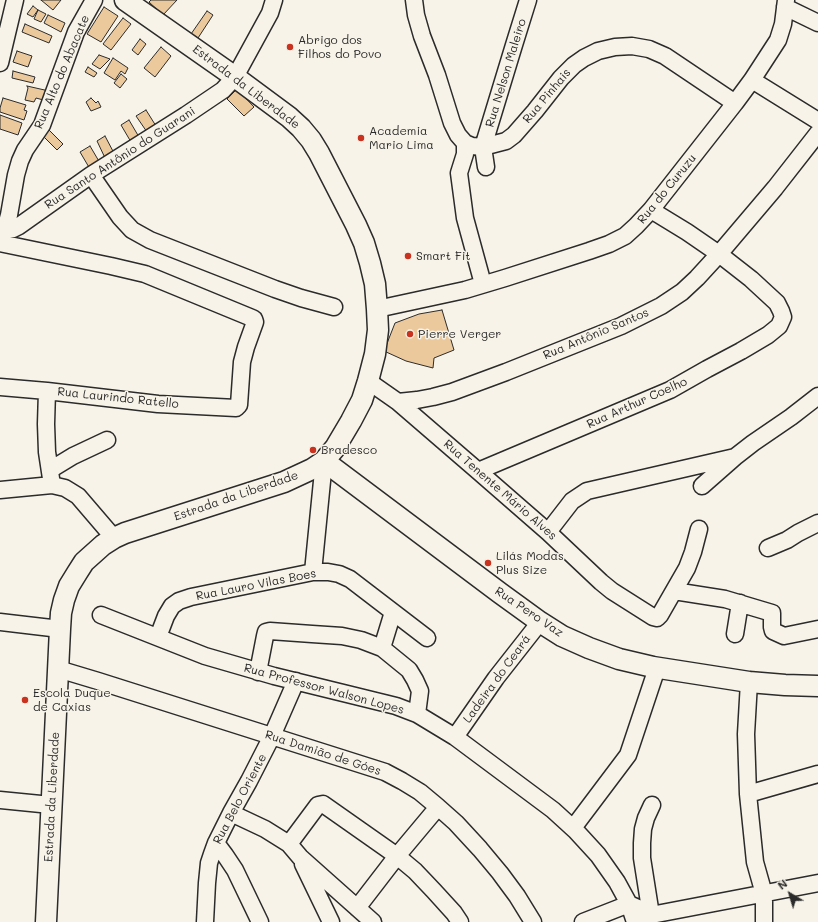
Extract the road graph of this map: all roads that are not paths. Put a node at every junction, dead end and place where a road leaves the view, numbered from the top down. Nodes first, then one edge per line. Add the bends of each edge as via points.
1 (15, 0) edge
2 (94, 0) edge
3 (125, 0) edge
4 (274, 0) edge
5 (414, 0) edge
6 (528, 0) edge
7 (786, 4) edge
8 (818, 23) edge
9 (0, 63) edge
10 (234, 77) junction
11 (752, 80) junction
12 (735, 104) junction
13 (818, 121) edge
14 (818, 133) edge
15 (483, 146) junction
16 (465, 148) junction
17 (486, 167) dead end
18 (91, 175) junction
19 (651, 210) junction
20 (1, 234) edge
21 (719, 254) junction
22 (484, 284) junction
23 (334, 307) dead end
24 (377, 309) junction
25 (368, 381) junction
26 (0, 387) edge
27 (47, 391) junction
28 (818, 396) edge
29 (398, 402) junction
30 (107, 440) dead end
31 (735, 457) junction
32 (324, 460) junction
33 (478, 471) junction
34 (51, 478) junction
35 (702, 486) dead end
36 (0, 490) edge
37 (818, 523) edge
38 (699, 529) dead end
39 (548, 532) junction
40 (114, 538) junction
41 (768, 548) dead end
42 (313, 572) junction
43 (674, 591) junction
44 (740, 603) junction
45 (393, 612) junction
46 (101, 614) dead end
47 (0, 622) edge
48 (540, 622) junction
49 (60, 629) junction
50 (818, 629) edge
51 (735, 634) dead end
52 (158, 637) junction
53 (427, 638) dead end
54 (382, 648) junction
55 (657, 668) junction
56 (58, 669) junction
57 (258, 672) junction
58 (296, 681) junction
59 (749, 682) junction
60 (818, 686) edge
61 (417, 714) junction
62 (272, 736) junction
63 (455, 737) junction
64 (818, 774) edge
65 (748, 794) junction
66 (0, 800) edge
67 (51, 805) junction
68 (652, 806) dead end
69 (438, 807) junction
70 (231, 813) junction
71 (573, 828) junction
72 (216, 843) junction
73 (289, 844) junction
74 (397, 856) junction
75 (300, 857) junction
76 (818, 883) edge
77 (340, 893) junction
78 (764, 894) junction
79 (630, 904) junction
80 (357, 908) junction
81 (327, 915) edge
82 (647, 918) edge
83 (46, 922) edge
84 (205, 922) edge
85 (260, 922) edge
86 (373, 922) edge
87 (460, 922) edge
88 (533, 922) edge
89 (583, 922) edge
90 (635, 922) edge
91 (764, 922) edge

1 - 9 street
2 - 20 street, Rua Alto do Abacate via 76,32 42,126 20,161 9,215
3 - 10 main road, Estrada da Liberdade
4 - 10 street, Rua Santo Antônio do Guarani via 270,13
5 - 16 street via 422,36 452,123
6 - 15 street, Rua Nelson Maleiro
7 - 8 street
7 - 11 street, Rua do Curuzu via 778,40
10 - 18 street, Rua Santo Antônio do Guarani via 210,100
10 - 24 main road, Estrada da Liberdade via 289,117 311,140 364,243 375,284
11 - 12 street, Rua do Curuzu
11 - 13 street
12 - 15 street, Rua Pinhais via 665,56 632,46 615,47 584,58 561,78 535,111 506,141
12 - 19 street, Rua do Curuzu
14 - 21 street, Rua Antônio Santos
15 - 16 street, Rua Pinhais
15 - 17 street
16 - 22 street via 459,173 465,218
18 - 20 street, Rua Santo Antônio do Guarani via 19,226
18 - 23 street via 120,217 132,230 150,240 275,289
19 - 21 street
19 - 22 street, Rua do Curuzu via 625,236 609,244
20 - 27 street, Rua Laurindo Ratello via 145,274 254,320 242,362 239,404 236,408 158,404
21 - 29 street, Rua Antônio Santos via 682,292 661,306 621,326 452,392
21 - 33 street, Rua Arthur Coelho via 777,303 783,317 779,326 741,351 670,390
22 - 24 street, Rua do Curuzu
24 - 25 main road, Estrada da Liberdade via 375,354
25 - 29 street, Rua Tenente Mário Alves
25 - 32 main road, Estrada da Liberdade via 351,421
26 - 27 street, Rua Laurindo Ratello
27 - 34 street via 46,424
28 - 31 street
29 - 33 street, Rua Tenente Mário Alves
30 - 34 street via 73,456
31 - 35 street
31 - 39 street via 587,490 572,501
32 - 40 main road, Estrada da Liberdade via 300,476 284,482
32 - 42 street
32 - 48 main road, Rua Pero Vaz
33 - 39 street, Rua Tenente Mário Alves
34 - 36 street
34 - 40 street via 78,496
37 - 41 street
38 - 43 street via 687,568
39 - 43 street, Rua Tenente Mário Alves via 612,591 653,617 660,615
40 - 49 main road, Estrada da Liberdade via 84,562 69,586 61,613
42 - 45 street, Rua Lauro Vilas Boes via 339,574 350,579
42 - 52 street, Rua Lauro Vilas Boes via 179,601 172,606 166,616
43 - 44 street
44 - 50 street via 772,613 773,631 784,636
44 - 51 street
45 - 53 street, Rua Lauro Vilas Boes
45 - 54 street
46 - 52 street, Rua Professor Walson Lopes
47 - 49 street
48 - 55 main road, Rua Pero Vaz via 562,636 589,648 619,659
48 - 63 street, Ladeira do Ceará via 496,678
49 - 56 main road, Estrada da Liberdade
52 - 57 street, Rua Professor Walson Lopes via 206,656
54 - 57 street via 342,636 270,631 264,636
54 - 61 street via 409,670 415,680 420,691
55 - 59 main road, Rua Pero Vaz
55 - 71 street via 628,755
56 - 62 street, Rua Damião de Góes
56 - 67 main road, Estrada da Liberdade
57 - 58 street, Rua Professor Walson Lopes
58 - 61 street, Rua Professor Walson Lopes via 396,706
58 - 62 street, Rua Belo Oriente
59 - 60 main road, Rua Pero Vaz
59 - 65 street via 746,734
61 - 63 street, Rua Professor Walson Lopes
62 - 69 street, Rua Damião de Góes via 385,772 420,792
62 - 70 street, Rua Belo Oriente
63 - 71 street, Rua Professor Walson Lopes via 553,810
64 - 65 street
65 - 78 street via 755,862
66 - 67 street
67 - 83 main road, Estrada da Liberdade
68 - 82 street via 643,829 642,843
69 - 74 street
69 - 88 street, Rua Damião de Góes via 500,873
70 - 72 street, Rua Belo Oriente
70 - 73 street
71 - 79 street, Rua Professor Walson Lopes via 598,855
72 - 84 street, Rua Belo Oriente via 209,864
72 - 85 street via 235,870
73 - 74 street via 318,805 323,804
73 - 75 street
74 - 80 street
74 - 87 street via 415,871
75 - 77 street
75 - 81 street
76 - 78 street
77 - 80 street
77 - 81 street
78 - 82 street
78 - 91 street
79 - 82 street
79 - 89 street
79 - 90 street, Rua Professor Walson Lopes
80 - 86 street

